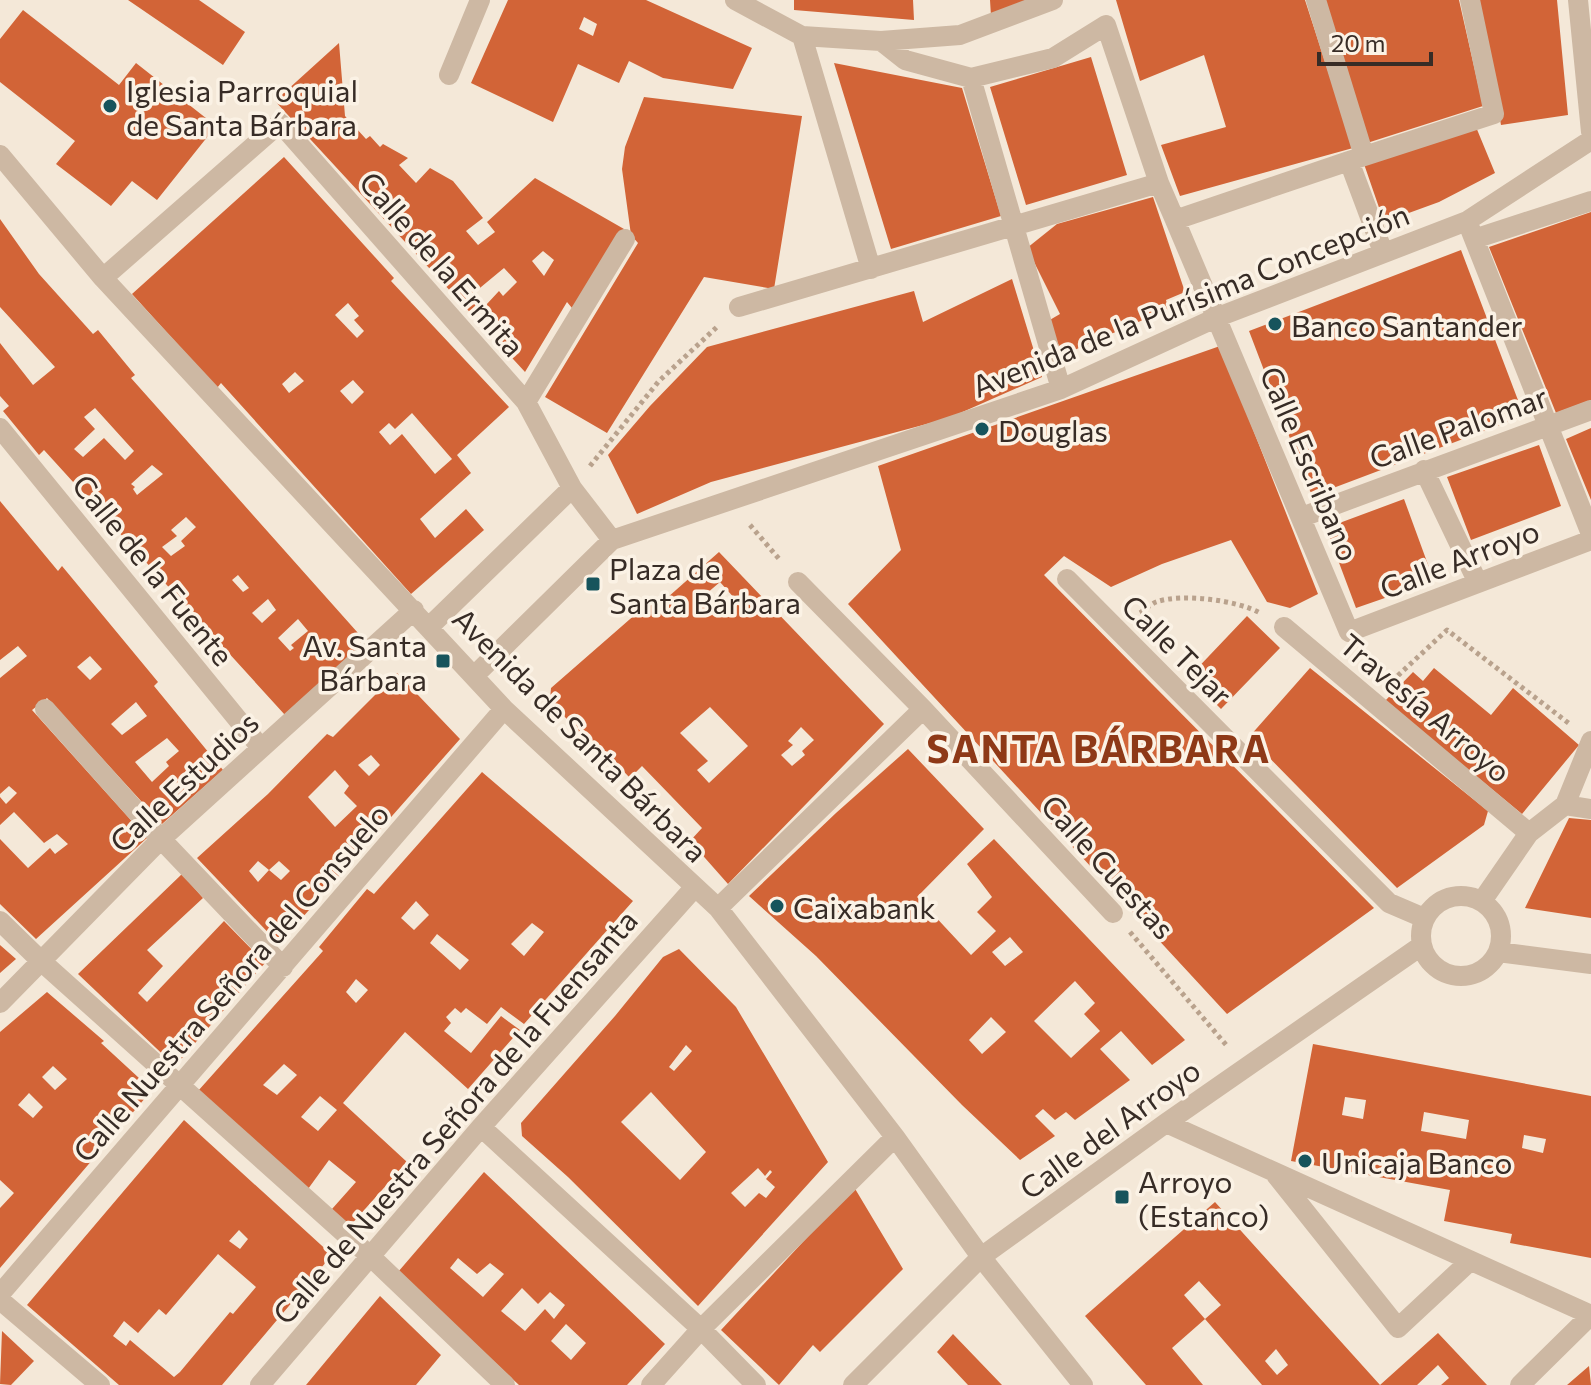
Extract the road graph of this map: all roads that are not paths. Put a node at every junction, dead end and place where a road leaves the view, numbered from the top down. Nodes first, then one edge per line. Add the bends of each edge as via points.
1 (480, 0) edge
2 (735, 0) edge
3 (1053, 0) edge
4 (1316, 0) edge
5 (1470, 0) edge
6 (1578, 0) edge
7 (802, 36) junction
8 (881, 41) junction
9 (449, 75) dead end
10 (971, 78) junction
11 (1591, 132) edge
12 (1591, 140) edge
13 (0, 155) edge
14 (1357, 158) junction
15 (1159, 183) junction
16 (1591, 201) edge
17 (1175, 220) junction
18 (1014, 226) junction
19 (1471, 230) junction
20 (625, 239) dead end
21 (1383, 252) junction
22 (871, 269) junction
23 (103, 278) junction
24 (739, 307) road end
25 (1218, 317) junction
26 (1061, 389) junction
27 (526, 402) junction
28 (1591, 410) edge
29 (1548, 425) junction
30 (0, 428) edge
31 (1424, 470) junction
32 (572, 488) junction
33 (1302, 517) junction
34 (1591, 537) edge
35 (612, 540) junction
36 (1067, 579) dead end
37 (798, 582) road end
38 (1478, 583) junction
39 (414, 610) junction
40 (429, 627) junction
41 (1284, 627) road end
42 (1349, 632) joint
43 (475, 675) junction
44 (45, 709) dead end
45 (504, 709) junction
46 (923, 709) junction
47 (1585, 736) edge
48 (261, 748) junction
49 (1565, 805) junction
50 (1591, 809) edge
51 (1529, 833) junction
52 (161, 839) junction
53 (694, 888) junction
54 (1482, 901) junction
55 (718, 908) junction
56 (1113, 913) road end
57 (1424, 918) junction
58 (0, 921) edge
59 (1421, 946) junction
60 (1498, 952) junction
61 (41, 961) junction
62 (1591, 964) edge
63 (283, 967) junction
64 (0, 1003) edge
65 (181, 1084) junction
66 (1166, 1123) junction
67 (481, 1127) junction
68 (895, 1137) junction
69 (1273, 1172) junction
70 (370, 1256) junction
71 (981, 1257) junction
72 (1470, 1261) junction
73 (0, 1297) edge
74 (1591, 1315) edge
75 (701, 1329) junction
76 (100, 1385) edge
77 (260, 1385) edge
78 (505, 1385) edge
79 (651, 1385) edge
80 (756, 1385) edge
81 (853, 1385) edge
82 (1083, 1385) edge
83 (1520, 1385) edge

1 - 9 street
2 - 7 street
3 - 8 street via 960,35
4 - 14 street
5 - 14 street via 1494,114
6 - 11 street
7 - 8 street
7 - 22 street
8 - 10 street via 905,60
10 - 15 street via 1053,58 1106,25
10 - 18 street
12 - 19 street, Avenida de la Purísima Concepción
13 - 23 street, Avenida de Santa Bárbara
14 - 17 street
14 - 21 street
15 - 17 street, Calle Escribano
15 - 18 street
16 - 19 street
17 - 25 street, Calle Escribano
18 - 22 street
18 - 26 street
19 - 21 street, Avenida de la Purísima Concepción
19 - 29 street
20 - 27 street, Calle de la Ermita
21 - 25 street, Avenida de la Purísima Concepción
22 - 24 street
23 - 27 street, Calle de la Ermita via 280,123
23 - 39 street, Avenida de Santa Bárbara
25 - 26 street, Avenida de la Purísima Concepción
25 - 33 street, Calle Escribano
26 - 35 street, Avenida de la Purísima Concepción
27 - 32 street, Calle de la Ermita
28 - 29 street, Calle Palomar
29 - 31 street, Calle Palomar
29 - 34 street
30 - 48 street, Calle de la Fuente
31 - 33 street, Calle Palomar
31 - 38 street
32 - 35 street
32 - 40 street
33 - 42 street, Calle Escribano
34 - 38 street, Calle Arroyo
35 - 43 street
36 - 57 street, Calle Tejar via 1389,903
37 - 46 street, Calle Cuestas
38 - 42 street, Calle Arroyo
39 - 40 street, Avenida de Santa Bárbara
39 - 48 street, Calle Estudios
40 - 43 street, Avenida de Santa Bárbara
41 - 51 street, Travesía Arroyo
43 - 45 street, Avenida de Santa Bárbara
44 - 52 street
45 - 53 street, Avenida de Santa Bárbara
45 - 63 street, Calle Nuestra Señora del Consuelo
46 - 55 street
46 - 56 street, Calle Cuestas
47 - 49 street
48 - 52 street, Calle Estudios
49 - 50 street
49 - 51 street
51 - 54 street
52 - 61 street, Calle Estudios
52 - 63 street
53 - 55 street, Avenida de Santa Bárbara
53 - 67 street, Calle de Nuestra Señora de la Fuensanta
54 - 57 street via 1456,896 1432,907
54 - 60 street via 1501,930
55 - 68 street, Avenida de Santa Bárbara
57 - 59 street
58 - 61 street
59 - 60 street via 1434,967 1457,976 1481,971
59 - 66 street, Calle del Arroyo
60 - 62 street
61 - 64 street, Calle Estudios
61 - 65 street
63 - 65 street, Calle Nuestra Señora del Consuelo
65 - 70 street
65 - 73 street, Calle Nuestra Señora del Consuelo
66 - 69 street
66 - 71 street, Calle del Arroyo
67 - 70 street, Calle de Nuestra Señora de la Fuensanta
67 - 75 street
68 - 71 street, Avenida de Santa Bárbara
68 - 75 street
69 - 72 street
69 - 72 street via 1398,1328
70 - 77 street, Calle de Nuestra Señora de la Fuensanta
70 - 78 street
71 - 81 street, Calle del Arroyo
71 - 82 street, Avenida de Santa Bárbara
72 - 74 street
73 - 76 street
74 - 83 street
75 - 79 street
75 - 80 street

